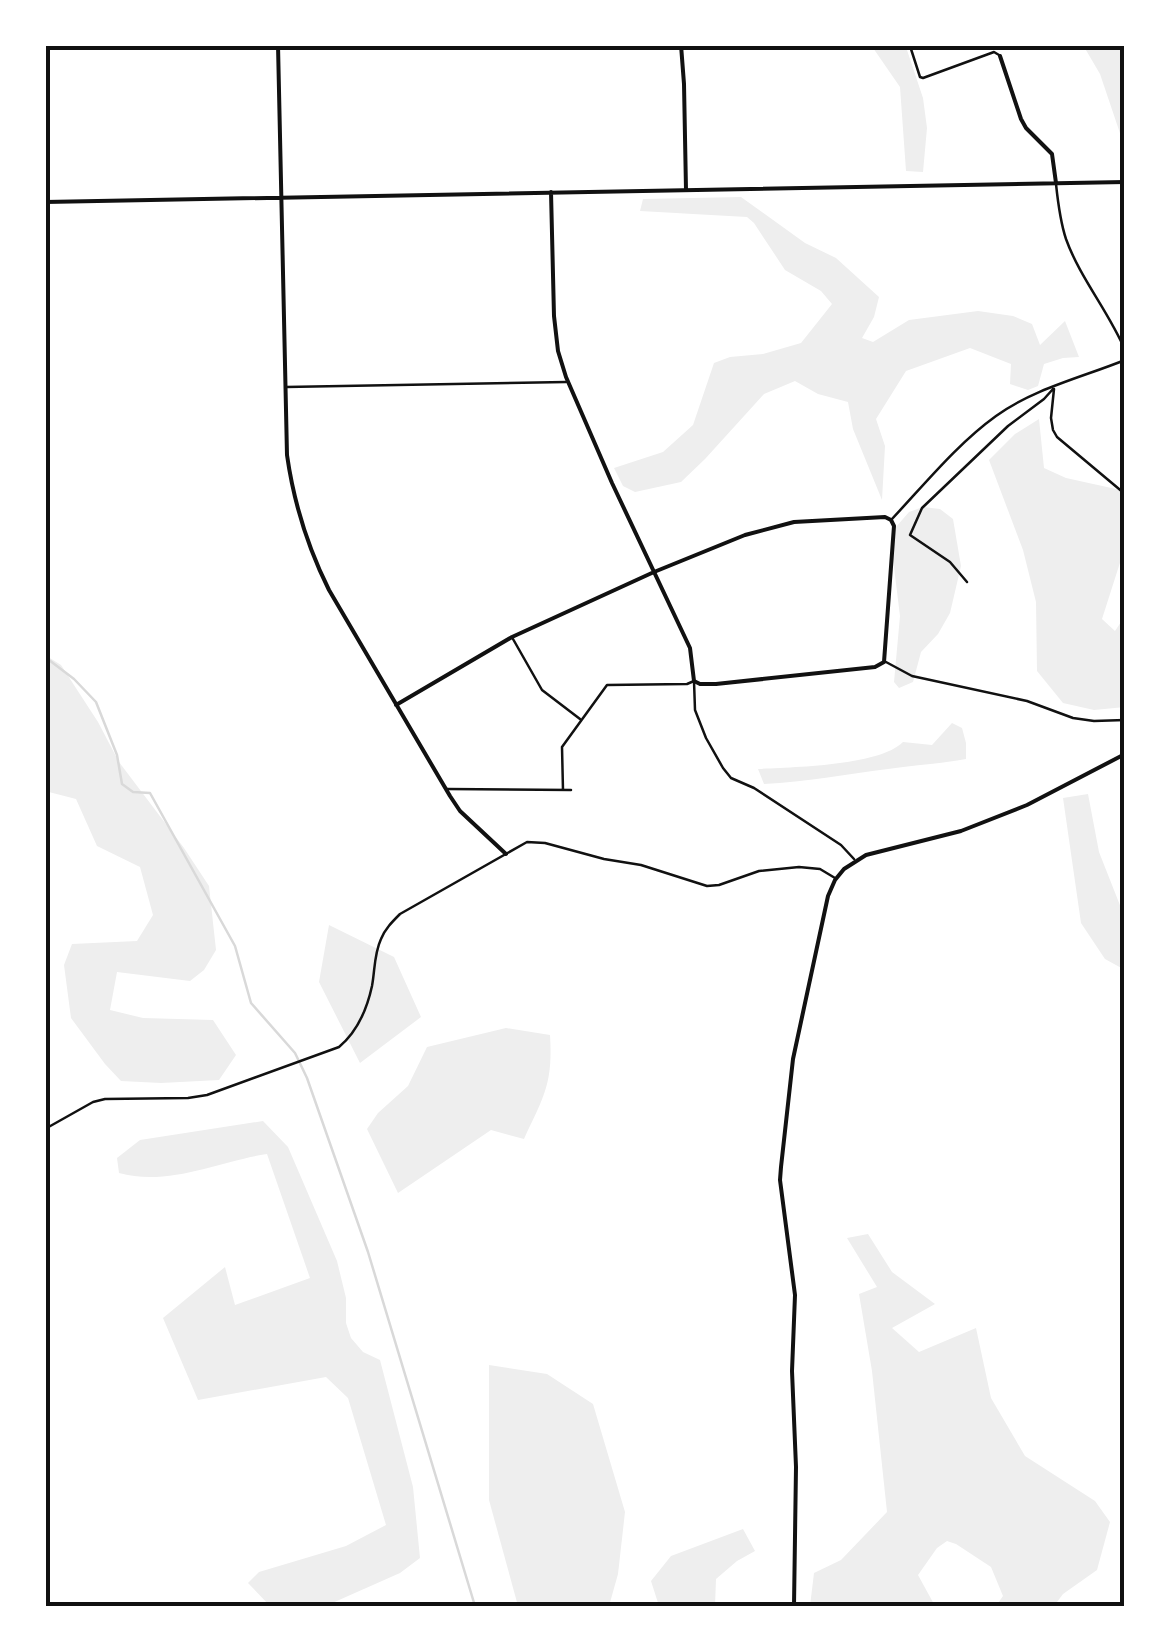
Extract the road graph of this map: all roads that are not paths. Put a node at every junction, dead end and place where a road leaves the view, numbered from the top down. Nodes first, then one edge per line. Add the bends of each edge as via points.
1 (278, 45) edge
2 (681, 45) edge
3 (908, 45) edge
4 (1000, 56) joint
5 (1125, 182) edge
6 (1056, 183) junction
7 (686, 190) junction
8 (551, 192) junction
9 (282, 198) junction
10 (45, 202) edge
11 (1125, 350) edge
12 (1125, 360) edge
13 (568, 382) junction
14 (286, 387) junction
15 (1054, 388) junction
16 (1125, 494) edge
17 (891, 520) junction
18 (654, 572) junction
19 (968, 582) dead end
20 (512, 637) junction
21 (884, 662) junction
22 (694, 681) junction
23 (396, 705) junction
24 (582, 720) junction
25 (1125, 720) edge
26 (1125, 754) edge
27 (446, 789) junction
28 (563, 790) junction
29 (571, 790) dead end
30 (506, 854) junction
31 (855, 860) junction
32 (836, 878) junction
33 (45, 1129) edge
34 (794, 1606) edge

1 - 9 street
2 - 7 street
3 - 4 street via 923,78 994,52
4 - 6 street via 1021,119 1052,154
5 - 6 street
6 - 7 street
6 - 11 street via 1066,238
7 - 8 street
8 - 9 street
8 - 13 street via 555,331
9 - 10 street
9 - 14 street
12 - 15 street
13 - 14 street
13 - 18 street
14 - 23 street via 288,455 304,534
15 - 16 street via 1053,430
15 - 17 street via 977,432
15 - 19 street via 922,508 910,535
17 - 18 street via 794,522
17 - 21 street
18 - 20 street
18 - 22 street via 690,648
20 - 23 street
20 - 24 street via 542,690
21 - 22 street via 716,684
21 - 25 street via 912,676 1073,718
22 - 24 street via 607,684
22 - 31 street via 695,710 731,778 842,845
23 - 27 street
24 - 28 street via 562,747
26 - 31 street via 1012,811
27 - 28 street
27 - 30 street
28 - 29 street
30 - 32 street via 536,841 707,886 798,867
30 - 33 street via 388,927 362,1016 338,1047 207,1095 104,1098
31 - 32 street
32 - 34 street via 793,1059 780,1166 795,1296

